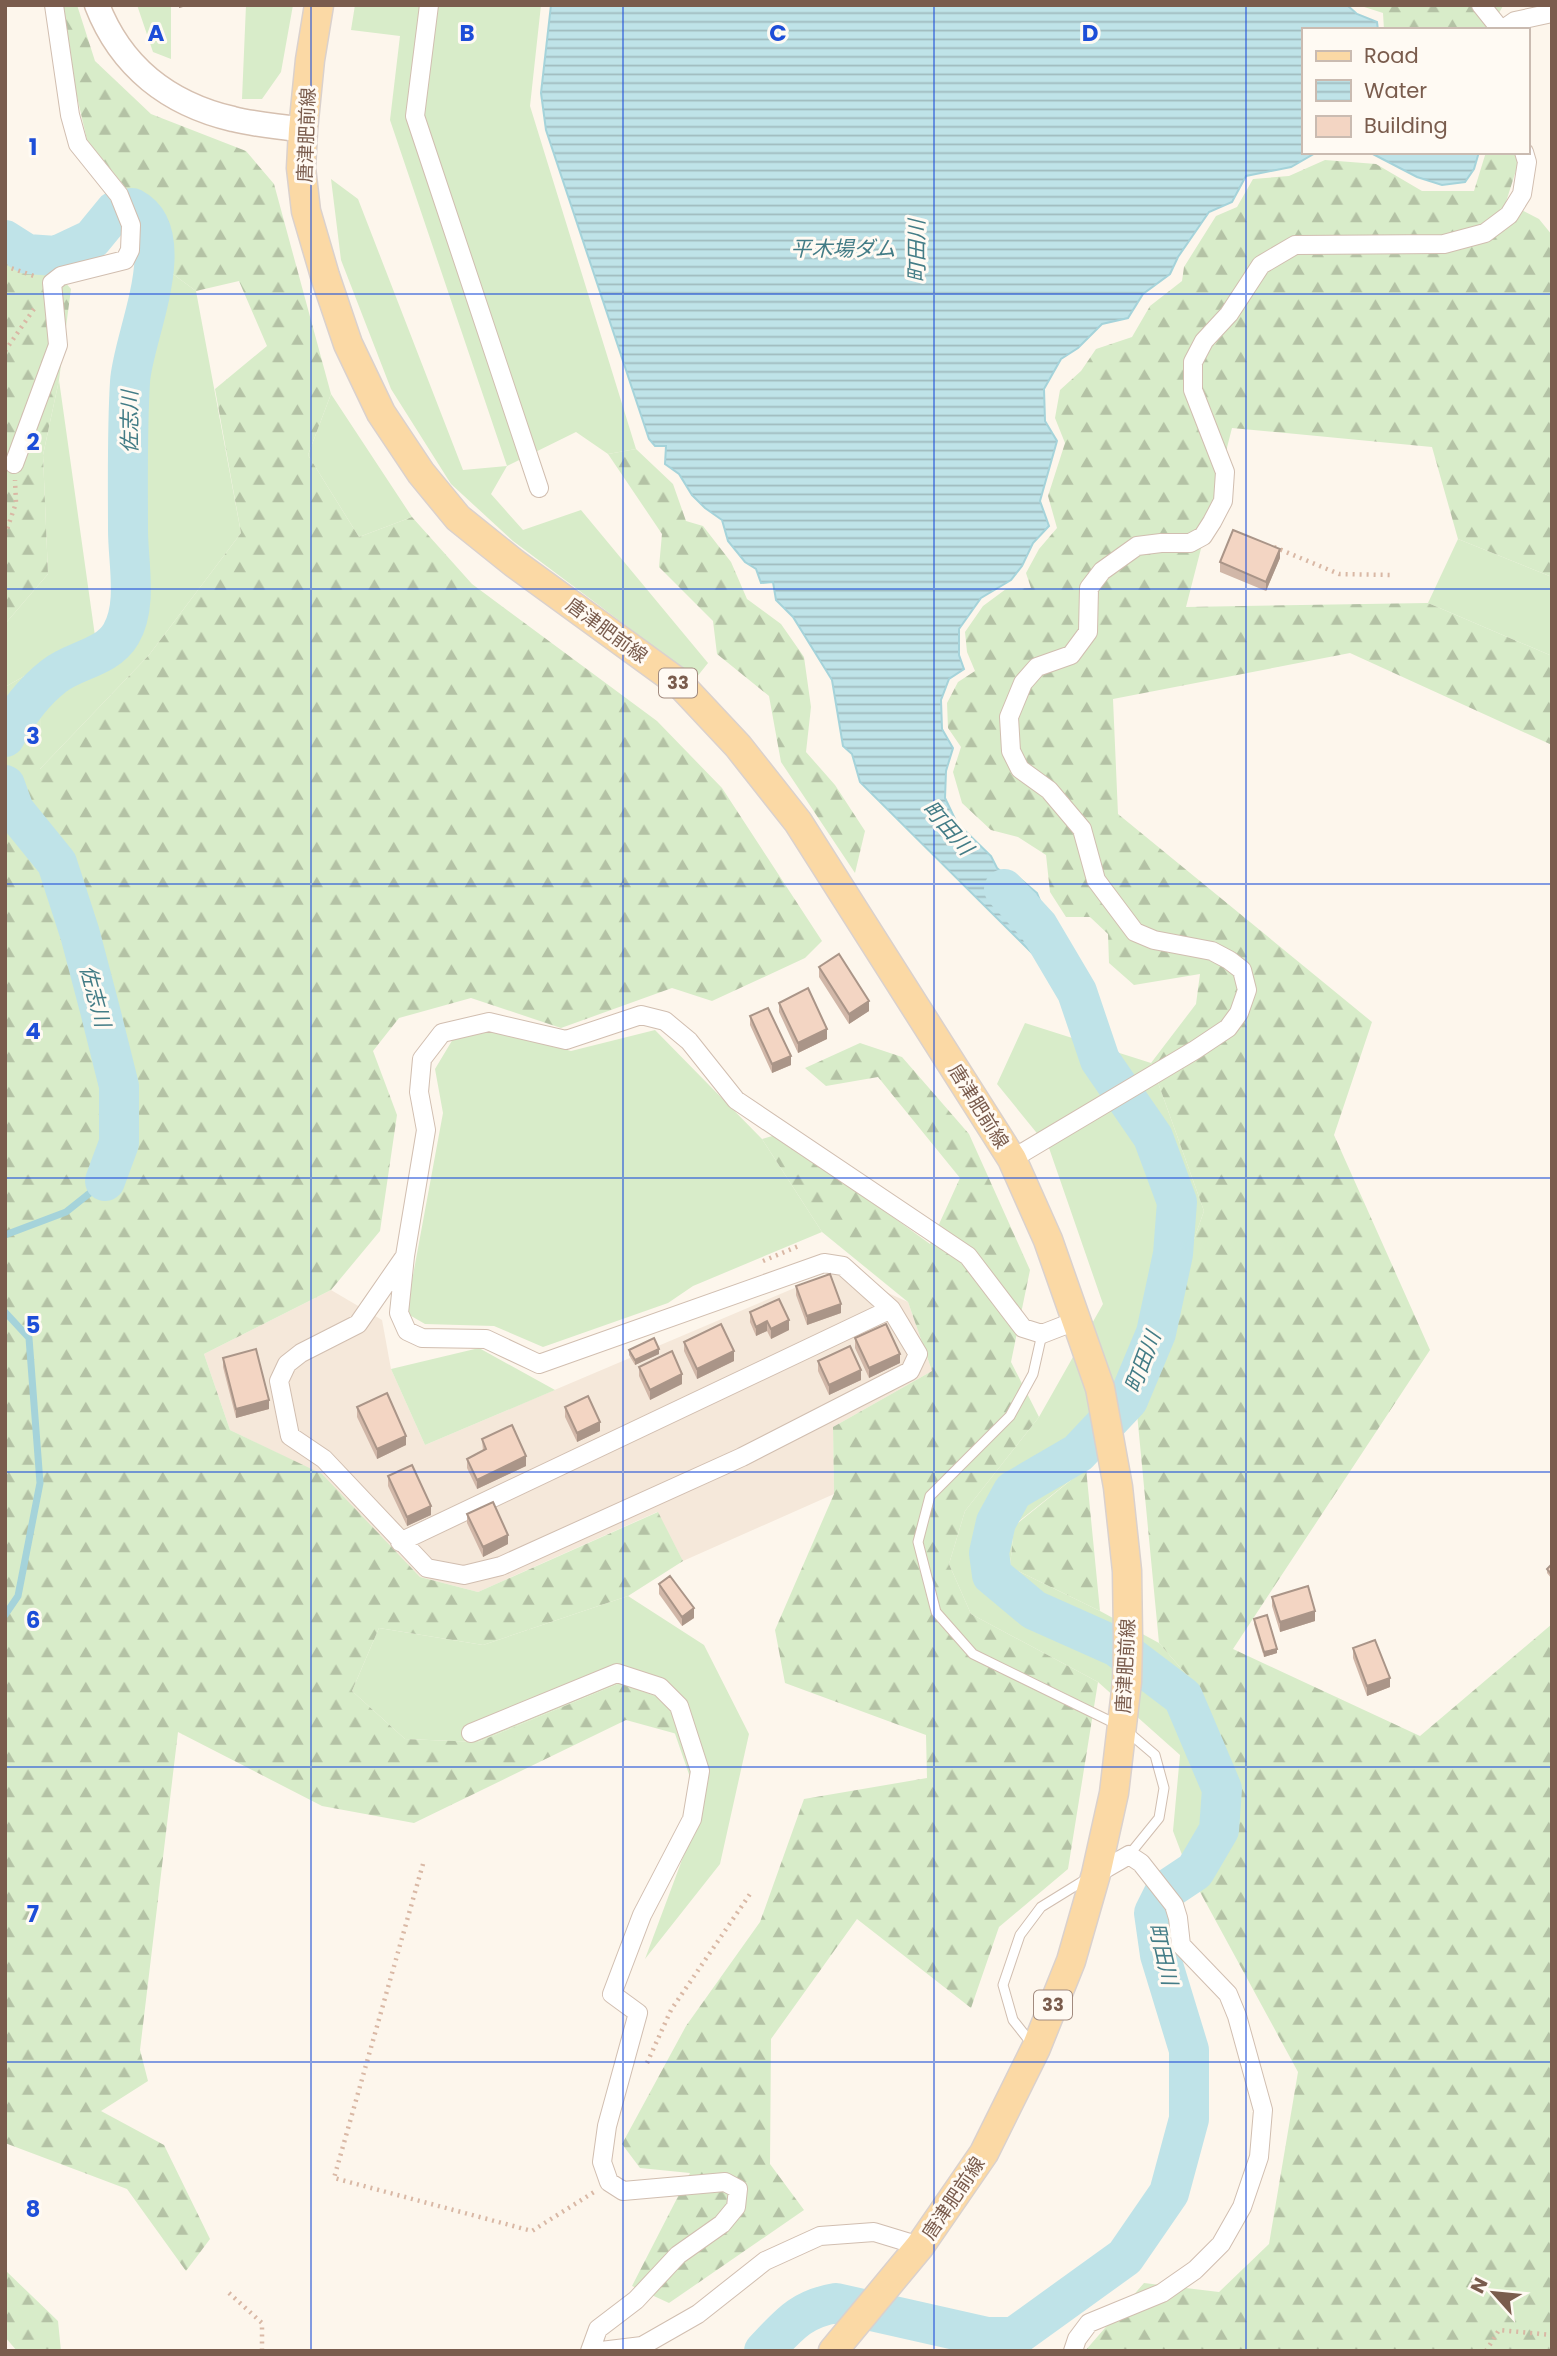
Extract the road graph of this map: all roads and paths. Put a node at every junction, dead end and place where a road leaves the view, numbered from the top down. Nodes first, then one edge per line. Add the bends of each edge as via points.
1 (54, 5) edge
2 (97, 5) edge
3 (319, 5) edge
4 (429, 5) edge
5 (1482, 5) edge
6 (1552, 13) edge
7 (1510, 21) edge
8 (303, 130) junction
9 (1525, 154) edge
10 (5, 266) edge
11 (52, 283) junction
12 (5, 351) edge
13 (14, 464) joint
14 (539, 488) dead end
15 (5, 535) edge
16 (1263, 542) edge
17 (1390, 575) dead end
18 (1012, 1159) junction
19 (405, 1256) junction
20 (891, 1309) junction
21 (1078, 1320) junction
22 (1042, 1334) junction
23 (400, 1542) junction
24 (1122, 1727) junction
25 (471, 1733) dead end
26 (1129, 1854) junction
27 (423, 1864) dead end
28 (1096, 1874) junction
29 (750, 1894) dead end
30 (1035, 2048) junction
31 (642, 2074) dead end
32 (609, 2182) junction
33 (920, 2246) junction
34 (229, 2293) dead end
35 (1552, 2335) edge
36 (262, 2351) edge
37 (590, 2351) edge
38 (601, 2351) edge
39 (834, 2351) edge
40 (1073, 2351) edge
41 (1486, 2351) edge

1 - 11 street via 78,144 119,195 131,225 125,260 61,276
2 - 8 street via 130,63 156,86 233,120
3 - 8 main road, 唐津肥前線 / 33
4 - 14 street via 415,116
5 - 7 street
6 - 7 street
8 - 18 main road, 唐津肥前線 / 33 via 306,211 348,344 380,413 421,473 458,518 679,683 738,746 798,822
9 - 18 street via 1522,194 1509,215 1485,233 1444,244 1295,245 1261,265 1229,314 1204,341 1194,362 1193,390 1225,472 1223,501 1212,522 1203,537 1190,543 1137,546 1102,571 1089,588 1088,632 1071,655 1037,667 1023,683 1009,716 1011,751 1020,769 1049,790 1082,829 1096,880 1135,932 1212,951 1230,960 1242,971 1247,990 1228,1028
10 - 11 path
11 - 12 path
11 - 13 street via 58,345
13 - 15 path via 16,503
16 - 17 path via 1339,573
18 - 21 main road, 唐津肥前線 / 33
19 - 20 street via 399,1312 407,1331 422,1338 486,1339 538,1364 824,1263 843,1266
19 - 22 street via 426,1130 419,1092 422,1059 442,1032 489,1022 566,1040 641,1015 665,1021 689,1041 736,1100 968,1256 1023,1328
19 - 23 street via 358,1324 301,1353 286,1364 279,1381 290,1436 324,1459
20 - 23 street
20 - 23 street via 918,1354 910,1371 742,1457 501,1566 464,1575 426,1568
21 - 22 street
21 - 24 main road, 唐津肥前線 / 33 via 1100,1388 1118,1487 1127,1571 1127,1682
22 - 24 lane via 1033,1374 1010,1416 930,1496 918,1542 936,1612 973,1654
24 - 26 lane via 1155,1755 1164,1788 1159,1818
24 - 28 main road, 唐津肥前線 / 33 via 1114,1793
25 - 32 street via 617,1673 660,1687 679,1706 700,1771 692,1819 642,1915 612,1994 638,2014 607,2126 602,2162
26 - 28 street
26 - 40 street via 1174,1905 1181,1945 1228,1994 1262,2110 1259,2157 1241,2207 1221,2244 1195,2270 1161,2293 1089,2323
27 - 32 path via 334,2178 532,2231
28 - 30 main road, 唐津肥前線 / 33 via 1071,1961
28 - 30 lane via 1041,1908 1020,1935 1003,1985 1013,2020
29 - 31 path via 671,2010
30 - 33 main road, 唐津肥前線 / 33 via 984,2153
32 - 37 street via 623,2191 725,2182 738,2189 736,2207 722,2224 678,2255 636,2300 598,2329
33 - 38 street via 874,2232 820,2236 765,2261 698,2314 642,2346
33 - 39 main road, 唐津肥前線 / 33
34 - 36 path via 262,2323
35 - 41 path via 1499,2330

